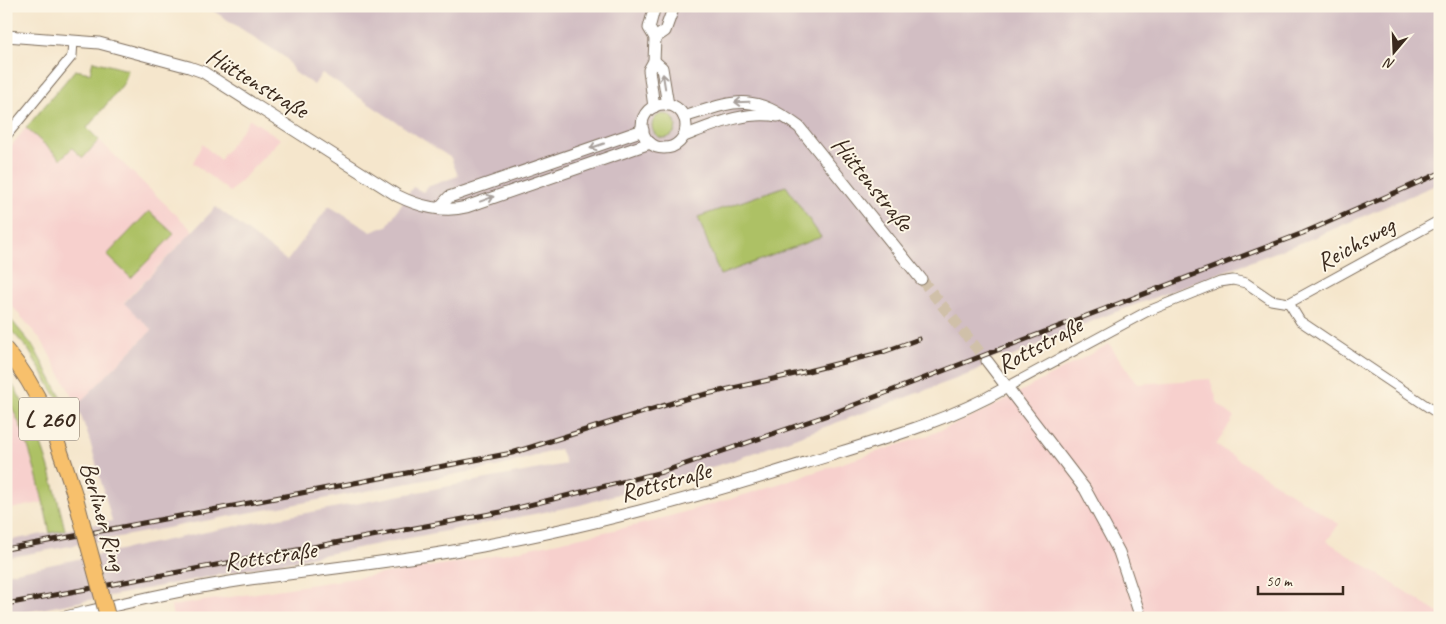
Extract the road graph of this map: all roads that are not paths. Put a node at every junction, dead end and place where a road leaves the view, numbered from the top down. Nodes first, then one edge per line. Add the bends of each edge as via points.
1 (655, 6) edge
2 (674, 6) edge
3 (6, 36) edge
4 (655, 38) junction
5 (73, 41) junction
6 (654, 61) junction
7 (668, 105) junction
8 (654, 107) junction
9 (684, 117) junction
10 (787, 118) junction
11 (643, 130) junction
12 (6, 136) edge
13 (684, 136) junction
14 (650, 143) junction
15 (440, 207) junction
16 (1440, 220) edge
17 (921, 279) tunnel mouth
18 (1290, 303) junction
19 (6, 350) edge
20 (987, 362) tunnel mouth
21 (1006, 387) junction
22 (1440, 415) edge
23 (61, 618) edge
24 (108, 618) edge
25 (1141, 618) edge

1 - 4 street via 649,28
2 - 4 street via 665,31
3 - 5 street, Hüttenstraße
4 - 6 street
5 - 12 street via 72,56
5 - 15 street, Hüttenstraße via 120,47 203,72 398,196 417,204
7 -> 6 street via 662,68
6 - 8 street via 649,70
7 - 8 street
7 - 9 street
8 - 11 street via 645,117
10 -> 9 street, Hüttenstraße via 759,103 744,101
9 - 13 street
10 - 13 street via 754,114
10 - 17 street, Hüttenstraße via 799,127
11 - 14 street
11 -> 15 street via 449,197
13 - 14 street via 666,148
15 -> 14 street, Hüttenstraße via 453,210 466,207
16 - 18 street, Reichsweg
18 - 21 street, Rottstraße via 1271,300 1234,280 1220,282 1146,312
18 - 22 street via 1300,321
19 - 24 main road, Berliner Ring / L 260, bridge via 34,389 52,424
20 - 21 street
21 - 23 street, Rottstraße via 977,404 928,423 743,483 640,512 474,548 241,580
21 - 25 street via 1085,489 1119,552

